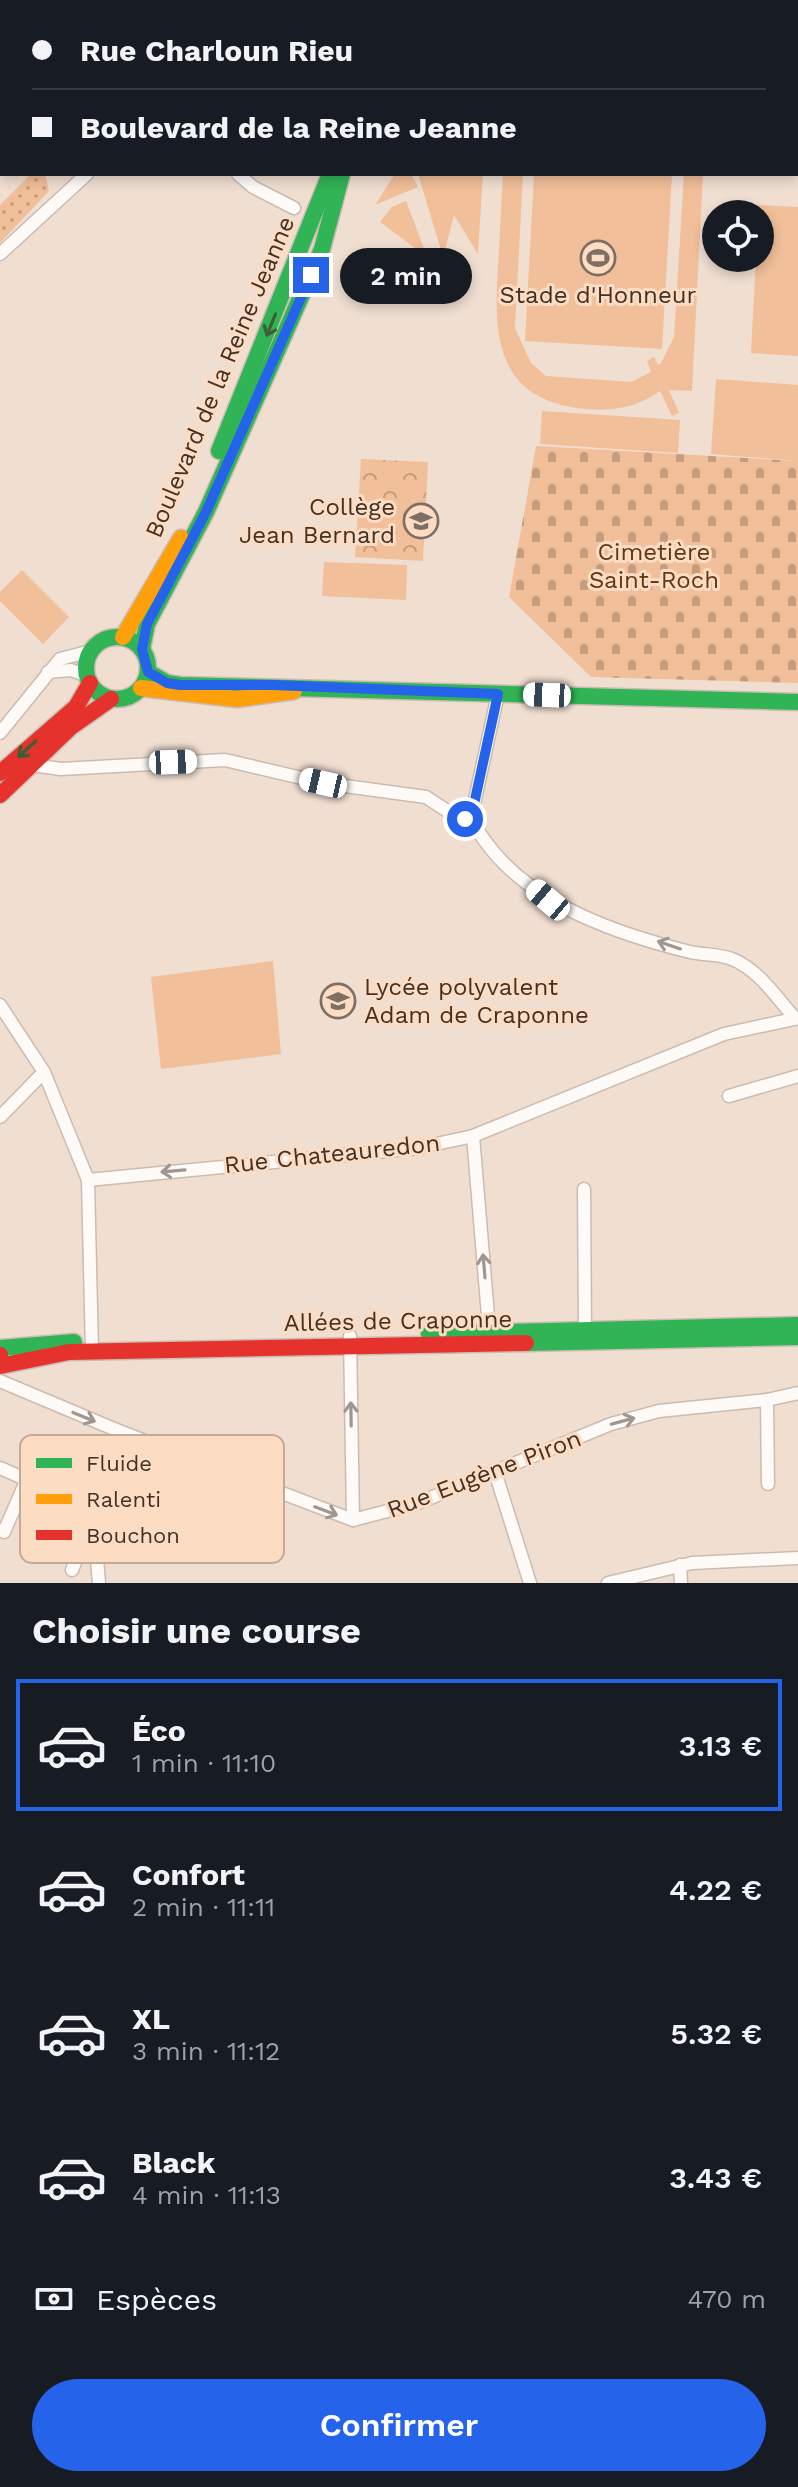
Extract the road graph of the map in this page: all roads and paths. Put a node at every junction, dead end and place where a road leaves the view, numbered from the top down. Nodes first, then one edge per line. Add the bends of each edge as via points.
1 (85, 176) edge
2 (240, 176) edge
3 (329, 176) edge
4 (341, 176) edge
5 (294, 208) dead end
6 (0, 254) edge
7 (123, 637) junction
8 (142, 649) junction
9 (91, 651) junction
10 (48, 672) junction
11 (148, 672) junction
12 (88, 680) junction
13 (141, 688) junction
14 (302, 688) junction
15 (498, 694) junction
16 (111, 699) junction
17 (798, 702) edge
18 (0, 733) edge
19 (32, 765) junction
20 (0, 773) edge
21 (0, 795) edge
22 (471, 818) junction
23 (0, 1005) edge
24 (796, 1018) edge
25 (44, 1072) junction
26 (798, 1076) edge
27 (729, 1096) dead end
28 (0, 1117) edge
29 (473, 1136) junction
30 (88, 1180) junction
31 (584, 1189) dead end
32 (798, 1325) edge
33 (585, 1330) junction
34 (798, 1337) edge
35 (490, 1338) junction
36 (350, 1341) junction
37 (92, 1347) junction
38 (0, 1348) edge
39 (0, 1355) edge
40 (0, 1366) edge
41 (0, 1381) edge
42 (798, 1393) edge
43 (767, 1400) junction
44 (119, 1431) junction
45 (117, 1435) edge
46 (130, 1435) edge
47 (0, 1468) edge
48 (495, 1472) junction
49 (20, 1476) edge
50 (768, 1484) dead end
51 (284, 1494) edge
52 (20, 1495) edge
53 (353, 1520) junction
54 (0, 1530) edge
55 (798, 1558) edge
56 (75, 1563) edge
57 (97, 1563) edge
58 (680, 1565) junction
59 (72, 1570) dead end
60 (636, 1580) edge
61 (99, 1583) edge
62 (530, 1583) edge
63 (608, 1583) edge
64 (681, 1583) edge

1 - 6 street
2 - 5 street
3 -> 7 main road, Boulevard de la Reine Jeanne via 196,507
4 - 8 main road, Boulevard de la Reine Jeanne via 322,249 291,323 206,512 147,624
7 - 8 main road
7 - 9 main road via 103,640
8 - 11 main road
9 - 10 street via 60,659
9 - 12 main road
10 - 12 street via 71,670
10 - 18 street
11 - 13 main road
11 - 14 main road via 180,685
12 - 16 main road
12 -> 20 main road via 76,707
13 - 14 main road via 180,696 274,697
13 - 16 main road via 128,698
14 - 15 main road
15 - 17 main road
15 - 22 street
16 - 19 main road via 71,727
19 - 21 main road
19 - 22 street via 61,769 225,760 323,783 426,797 455,816
24 -> 22 street via 764,979 734,960 637,937 548,900 495,855
23 - 25 street
24 - 29 street, Rue Chateauredon via 724,1034
25 - 28 street
25 - 30 street
26 - 27 street
29 -> 30 street, Rue Chateauredon via 418,1148
35 -> 29 street
30 - 37 street
31 - 33 street
32 - 33 main road, Allées de Craponne
33 - 35 main road, Allées de Craponne
34 - 35 main road, Allées de Craponne
35 - 36 main road, Allées de Craponne
36 - 37 main road, Allées de Craponne
53 -> 36 street
37 - 38 main road, Allées de Craponne
37 - 40 main road, Allées de Craponne
39 - 40 main road
41 -> 44 street, Rue Eugène Piron
42 - 43 street, Rue Eugène Piron
48 -> 43 street, Rue Eugène Piron via 623,1421 697,1405
43 - 50 street
44 - 45 street
44 -> 46 street, Rue Eugène Piron
47 - 49 street
48 - 53 street, Rue Eugène Piron via 418,1503
48 - 62 street
51 -> 53 street, Rue Eugène Piron
52 - 54 street via 4,1532
55 - 58 street
56 - 59 street
57 - 61 street
58 - 60 street
58 - 64 street
60 - 63 street

